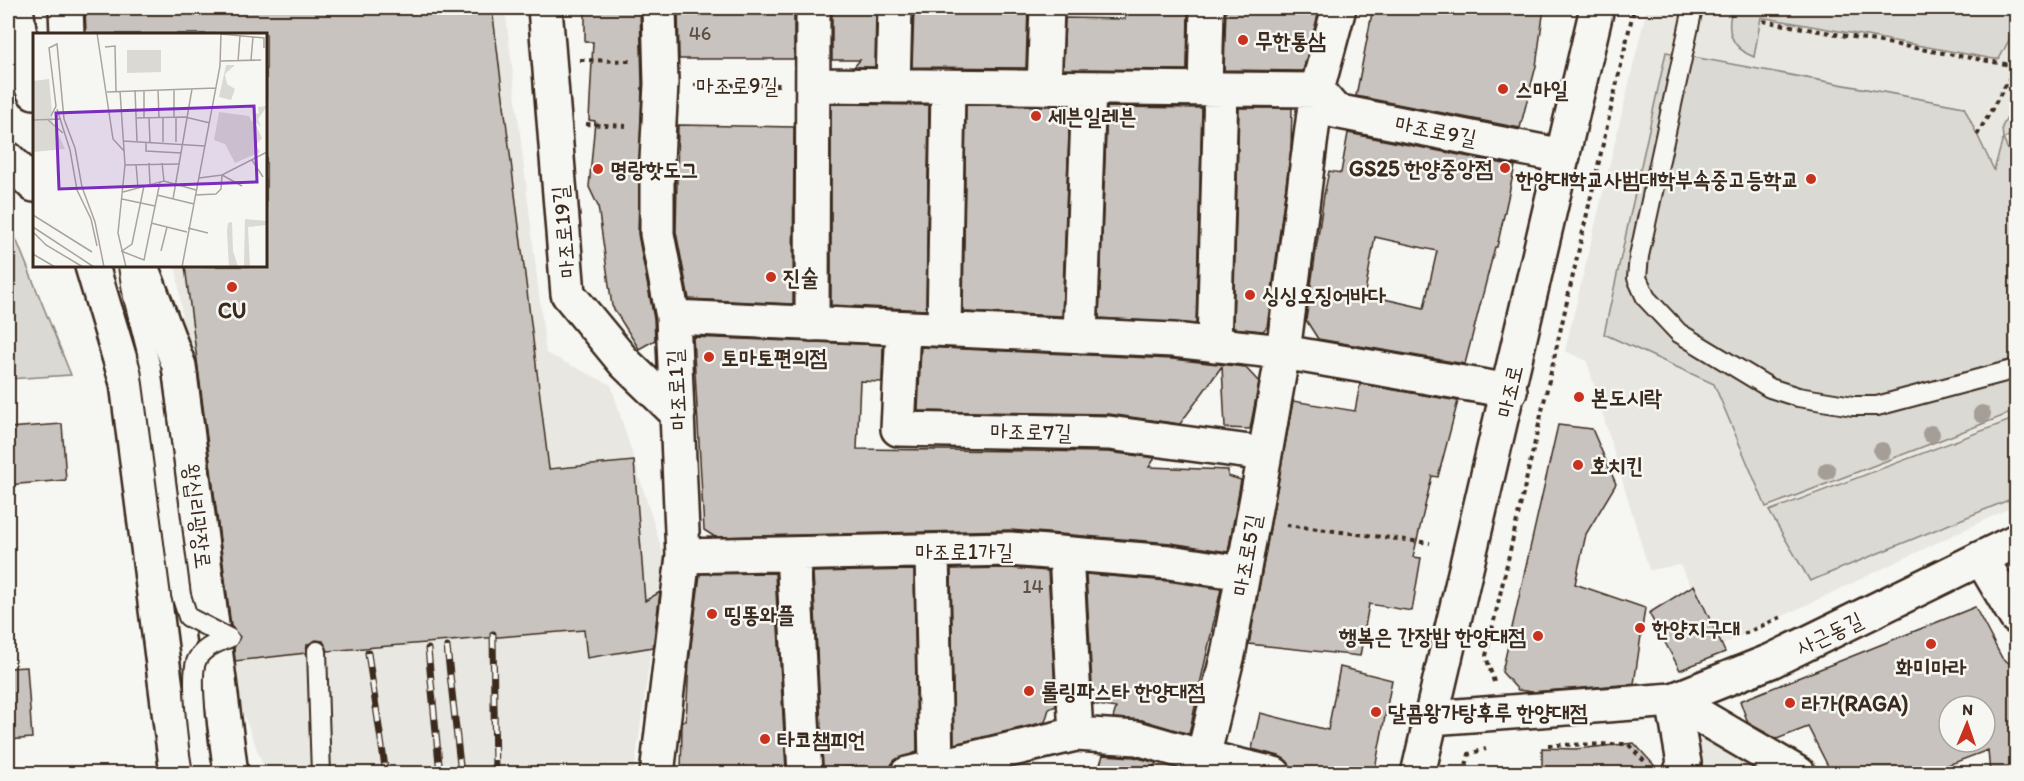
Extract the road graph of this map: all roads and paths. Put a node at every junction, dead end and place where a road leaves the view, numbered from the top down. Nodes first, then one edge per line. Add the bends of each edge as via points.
1 (66, 8) edge
2 (545, 8) edge
3 (659, 8) edge
4 (813, 8) edge
5 (895, 8) edge
6 (1047, 8) edge
7 (1207, 8) edge
8 (1339, 8) edge
9 (1597, 8) edge
10 (1634, 8) edge
11 (1693, 8) edge
12 (1763, 21) dead end
13 (19, 29) edge
14 (67, 33) edge
15 (579, 60) dead end
16 (2016, 66) edge
17 (661, 73) junction
18 (25, 75) edge
19 (814, 85) junction
20 (893, 86) junction
21 (948, 87) junction
22 (1044, 88) junction
23 (1089, 88) junction
24 (1213, 89) junction
25 (1317, 90) junction
26 (576, 123) dead end
27 (658, 128) junction
28 (1977, 135) dead end
29 (1563, 156) junction
30 (8, 159) edge
31 (33, 183) edge
32 (92, 267) edge
33 (128, 267) edge
34 (141, 267) edge
35 (673, 317) junction
36 (812, 324) junction
37 (903, 328) junction
38 (944, 330) junction
39 (1080, 336) junction
40 (1214, 345) junction
41 (1283, 352) junction
42 (2016, 369) edge
43 (1510, 391) junction
44 (678, 414) junction
45 (1265, 454) junction
46 (1252, 521) junction
47 (2016, 541) edge
48 (1430, 543) dead end
49 (932, 551) junction
50 (793, 554) junction
51 (1066, 554) junction
52 (683, 556) junction
53 (1981, 558) junction
54 (1243, 573) junction
55 (1782, 616) dead end
56 (2016, 616) edge
57 (1739, 636) dead end
58 (317, 651) dead end
59 (1502, 689) dead end
60 (1673, 700) junction
61 (1431, 718) junction
62 (1076, 734) junction
63 (1538, 745) dead end
64 (1489, 748) dead end
65 (1028, 759) edge
66 (1644, 761) dead end
67 (1201, 766) edge
68 (921, 770) edge
69 (1689, 770) edge
70 (177, 774) edge
71 (204, 774) edge
72 (231, 774) edge
73 (321, 774) edge
74 (657, 774) edge
75 (805, 774) edge
76 (1274, 774) edge
77 (1418, 774) edge
78 (1464, 774) edge
79 (1799, 774) edge

1 - 14 street
2 - 44 street, 마조로19길 via 568,294 624,362
3 - 17 street, 마조로1길
4 - 19 street
5 - 20 street
6 - 22 street
7 - 24 street
8 - 25 street
9 - 29 street, 마조로
10 - 59 path via 1486,656 1494,682
11 - 42 lane via 1639,256 1637,278 1646,298 1661,315 1701,348 1770,388 1826,403 1876,406
12 - 16 path
13 - 18 street
15 - 17 path, 마조로9길
16 - 28 path
17 - 19 path, 마조로9길
17 - 27 street, 마조로1길
19 - 20 street
19 - 36 street
20 - 21 street
21 - 22 street
21 - 38 street
22 - 23 street
23 - 24 street
23 - 39 street
24 - 25 street
24 - 40 street
25 - 29 street, 마조로9길 via 1335,111
25 - 41 street
26 - 27 path
27 - 35 street, 마조로1길 via 657,234
29 - 43 street, 마조로
30 - 31 street
32 - 70 street via 127,384
33 - 71 lane, bridge via 151,368 181,595 188,617 229,638 208,646 196,661 194,685
34 - 72 street, 왕십리광장로 via 179,366
35 - 36 street
35 - 44 street, 마조로1길
36 - 37 street
37 - 38 street
37 - 45 street, 마조로7길 via 898,429 1109,433
38 - 39 street
39 - 40 street
40 - 41 street
41 - 43 street
41 - 45 street, 마조로5길
43 - 61 street, 마조로
44 - 52 street, 마조로1길
45 - 46 street, 마조로5길
46 - 48 path
46 - 54 street, 마조로5길
47 - 53 street, 사근동길
49 - 50 street, 마조로1가길
49 - 51 street, 마조로1가길 via 1010,549
49 - 68 street
50 - 52 street, 마조로1가길
50 - 75 street
51 - 54 street, 마조로1가길 via 1169,562
51 - 62 street
52 - 74 street, 마조로1길
53 - 56 street
53 - 60 street, 사근동길 via 1772,661
54 - 67 street, 마조로5길
55 - 57 path
58 - 73 lane
60 - 61 street, 사근동길
60 - 69 street
60 - 79 street
61 - 77 street, 마조로
62 - 65 street
62 - 67 street via 1137,738
63 - 66 path via 1628,744
64 - 78 path via 1469,754
65 - 68 street
67 - 76 street

